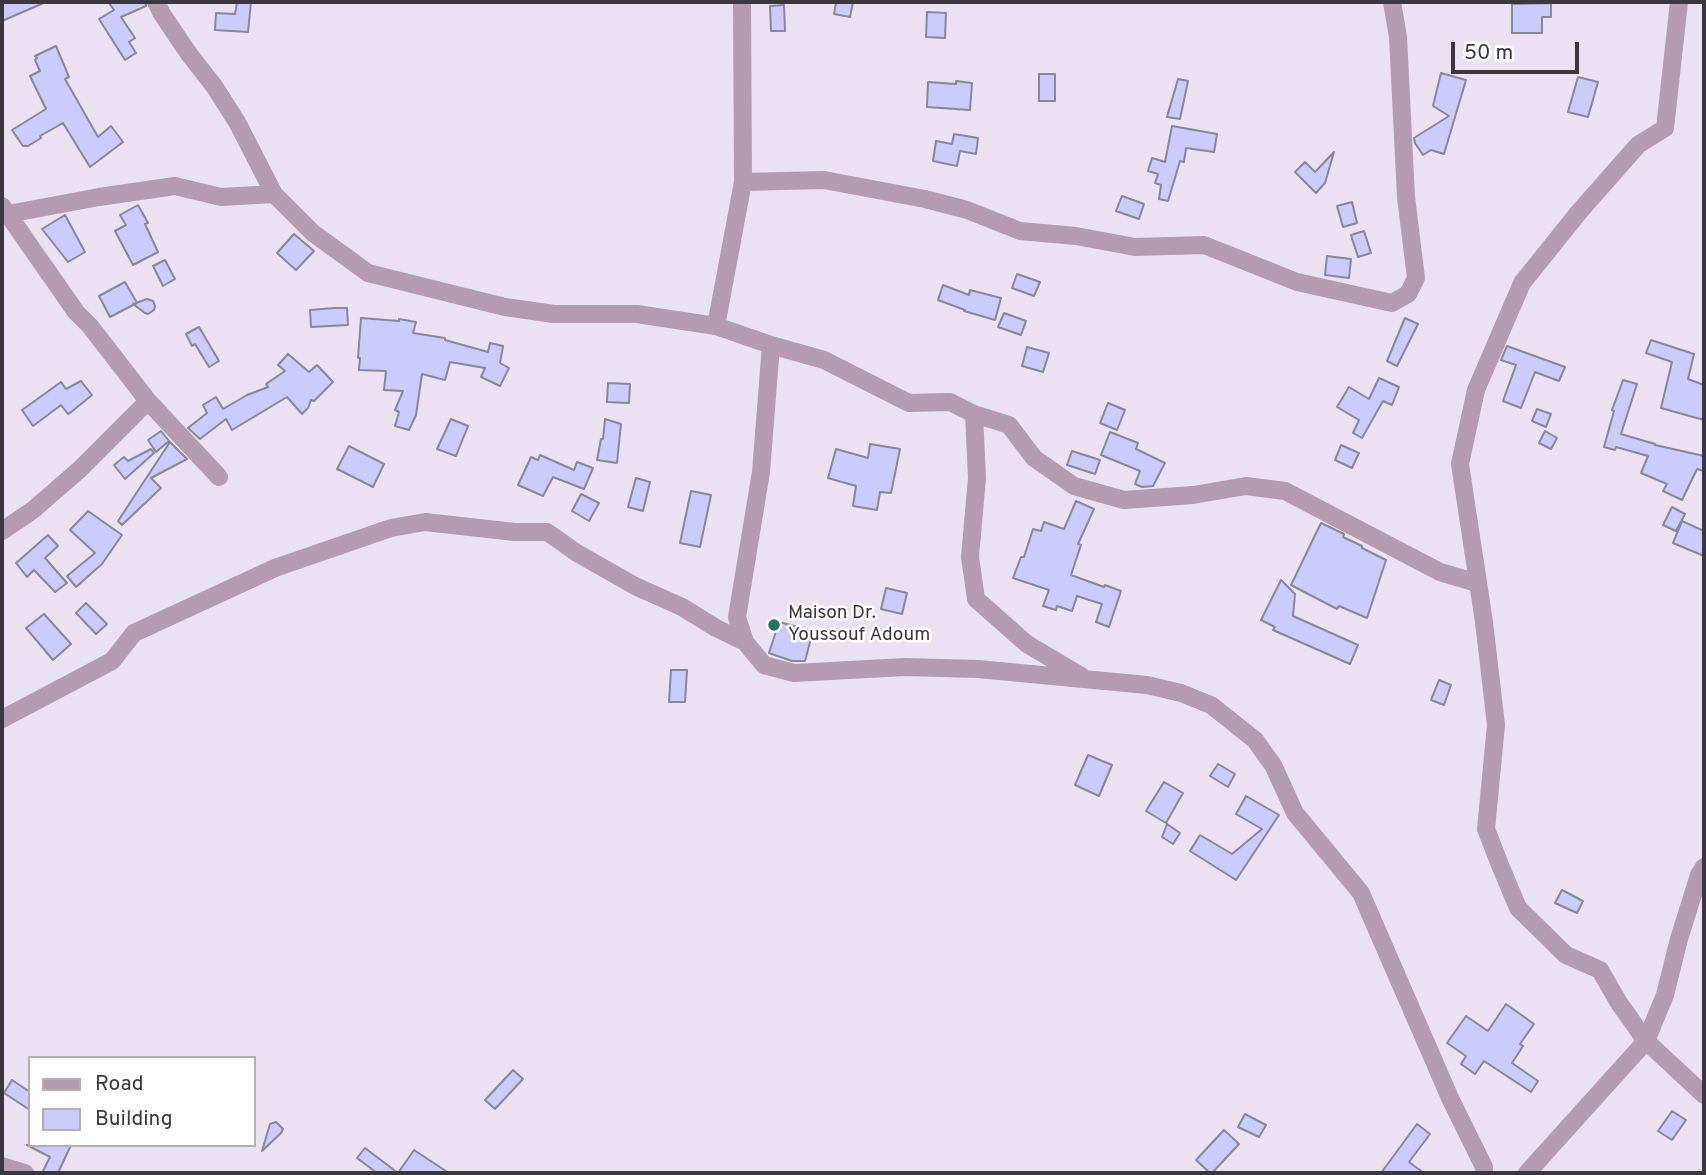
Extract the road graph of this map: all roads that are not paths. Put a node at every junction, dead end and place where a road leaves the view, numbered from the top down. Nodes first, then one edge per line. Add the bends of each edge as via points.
1 (156, 2) edge
2 (742, 2) edge
3 (1392, 2) edge
4 (1679, 2) edge
5 (743, 182) junction
6 (274, 194) junction
7 (4, 212) edge
8 (716, 326) junction
9 (771, 345) junction
10 (148, 401) junction
11 (974, 414) junction
12 (219, 477) dead end
13 (2, 531) edge
14 (1478, 583) junction
15 (745, 642) junction
16 (1084, 678) junction
17 (2, 719) edge
18 (1704, 867) edge
19 (1646, 1041) junction
20 (1704, 1095) edge
21 (2, 1166) edge
22 (25, 1173) edge
23 (1484, 1173) edge
24 (1527, 1173) edge

1 - 6 street via 237,122
2 - 5 street
3 - 5 street via 1416,278 1408,294 1392,303 1297,282 1204,245 1135,247 1020,231 946,204 824,180
4 - 14 street via 1665,128 1638,145 1522,283 1476,390 1460,464
5 - 8 street
6 - 7 street via 221,197 175,186
6 - 8 street via 313,233 368,274 505,307 554,314 637,314
7 - 10 street
8 - 9 street
9 - 11 street via 824,360 909,403 950,402
9 - 15 street via 761,472 737,617
10 - 12 street
10 - 13 street via 79,470
11 - 14 street via 1009,425 1034,458 1074,486 1124,500 1246,486 1285,491 1440,572
11 - 16 street via 977,478 970,557 976,599 1027,644
14 - 19 street via 1496,725 1486,828 1518,908 1566,955 1600,970
15 - 16 street via 764,665 793,673 905,667
15 - 17 street via 635,586 547,532 425,522 348,541 251,578 134,633 112,662
16 - 23 street via 1181,693 1211,705 1255,740 1273,765 1295,813 1362,893
18 - 19 street
19 - 20 street
19 - 24 street
21 - 22 street

